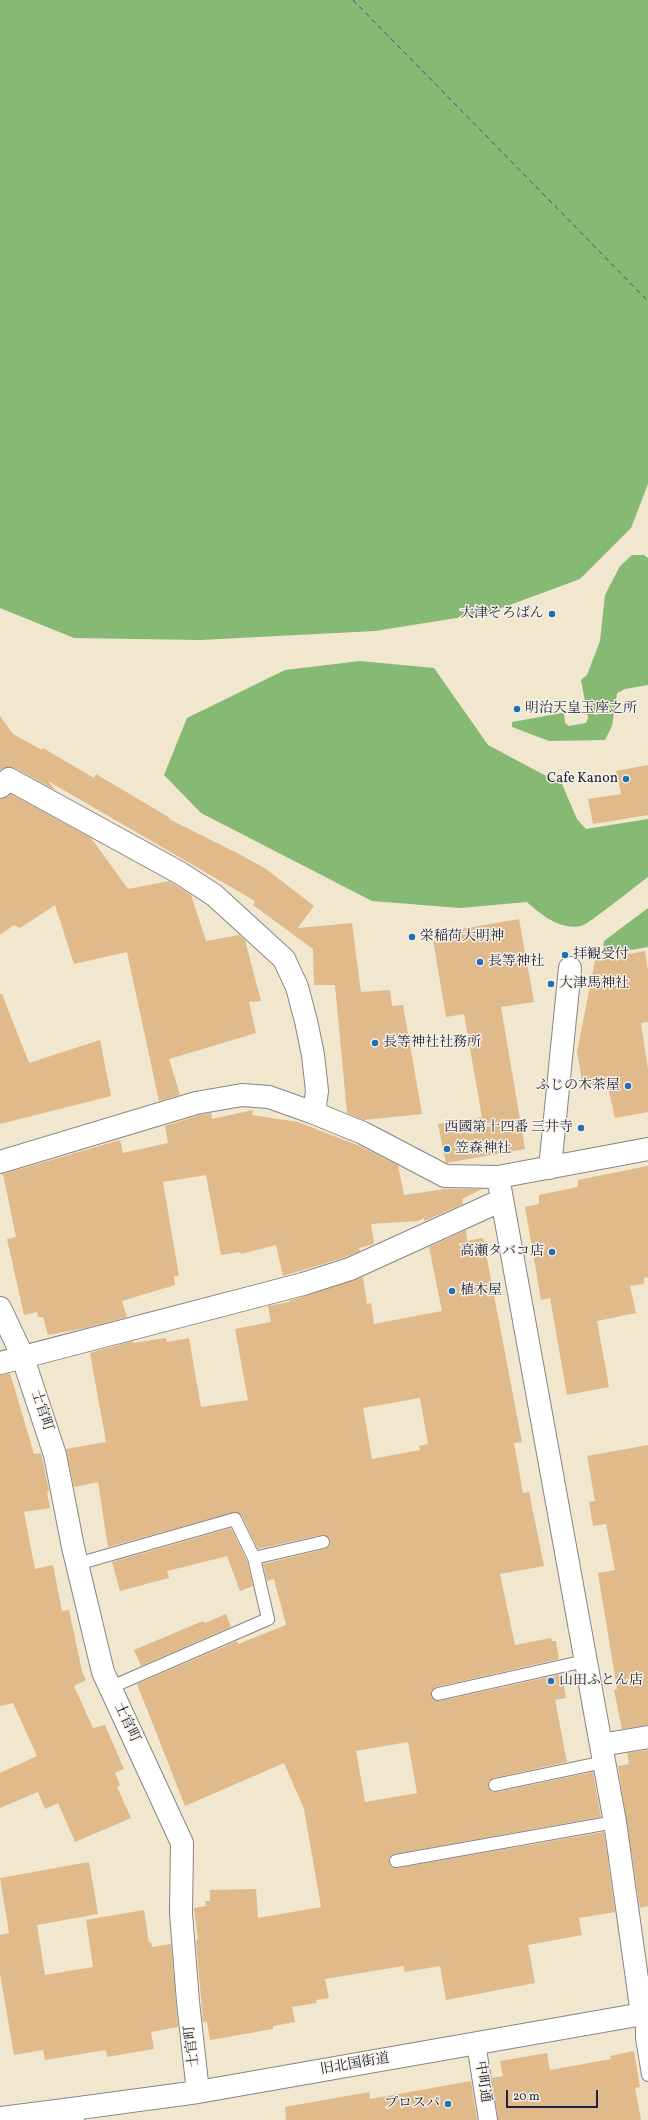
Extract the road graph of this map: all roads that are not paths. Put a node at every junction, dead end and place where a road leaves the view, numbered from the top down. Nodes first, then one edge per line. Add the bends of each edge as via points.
1 (0, 787) edge
2 (570, 968) dead end
3 (314, 1113) junction
4 (648, 1149) edge
5 (0, 1162) edge
6 (550, 1168) junction
7 (498, 1177) junction
8 (502, 1200) junction
9 (0, 1308) edge
10 (22, 1355) junction
11 (0, 1363) edge
12 (323, 1542) dead end
13 (254, 1558) junction
14 (77, 1564) junction
15 (585, 1661) junction
16 (110, 1688) junction
17 (438, 1694) dead end
18 (648, 1737) edge
19 (603, 1753) junction
20 (495, 1785) dead end
21 (615, 1822) junction
22 (396, 1861) dead end
23 (645, 2014) edge
24 (476, 2043) junction
25 (648, 2075) edge
26 (198, 2092) junction
27 (72, 2115) edge
28 (0, 2118) edge
29 (488, 2120) edge

1 - 3 street via 9,779 180,873 214,895 284,959 297,987 306,1021 317,1091
2 - 6 street
3 - 5 street via 269,1097 242,1095 196,1104
3 - 7 street via 362,1133 445,1176
4 - 6 street
6 - 7 street
7 - 8 street
8 - 10 street via 350,1268 304,1284
8 - 15 street
9 - 10 street, 士官町
10 - 11 street
10 - 14 street, 士官町 via 56,1455
12 - 13 lane
13 - 14 lane via 235,1519
13 - 16 lane via 268,1619
14 - 16 street, 士官町 via 103,1672
15 - 17 lane
15 - 19 street
16 - 26 street, 士官町 via 182,1843 182,1935
18 - 19 street
19 - 20 lane
19 - 21 street
21 - 22 lane
21 - 23 street
23 - 24 street, 旧北国街道
23 - 25 lane via 642,2038
24 - 26 street, 旧北国街道
24 - 29 street, 中町通
26 - 27 street, 旧北国街道
27 - 28 street, 旧北国街道

